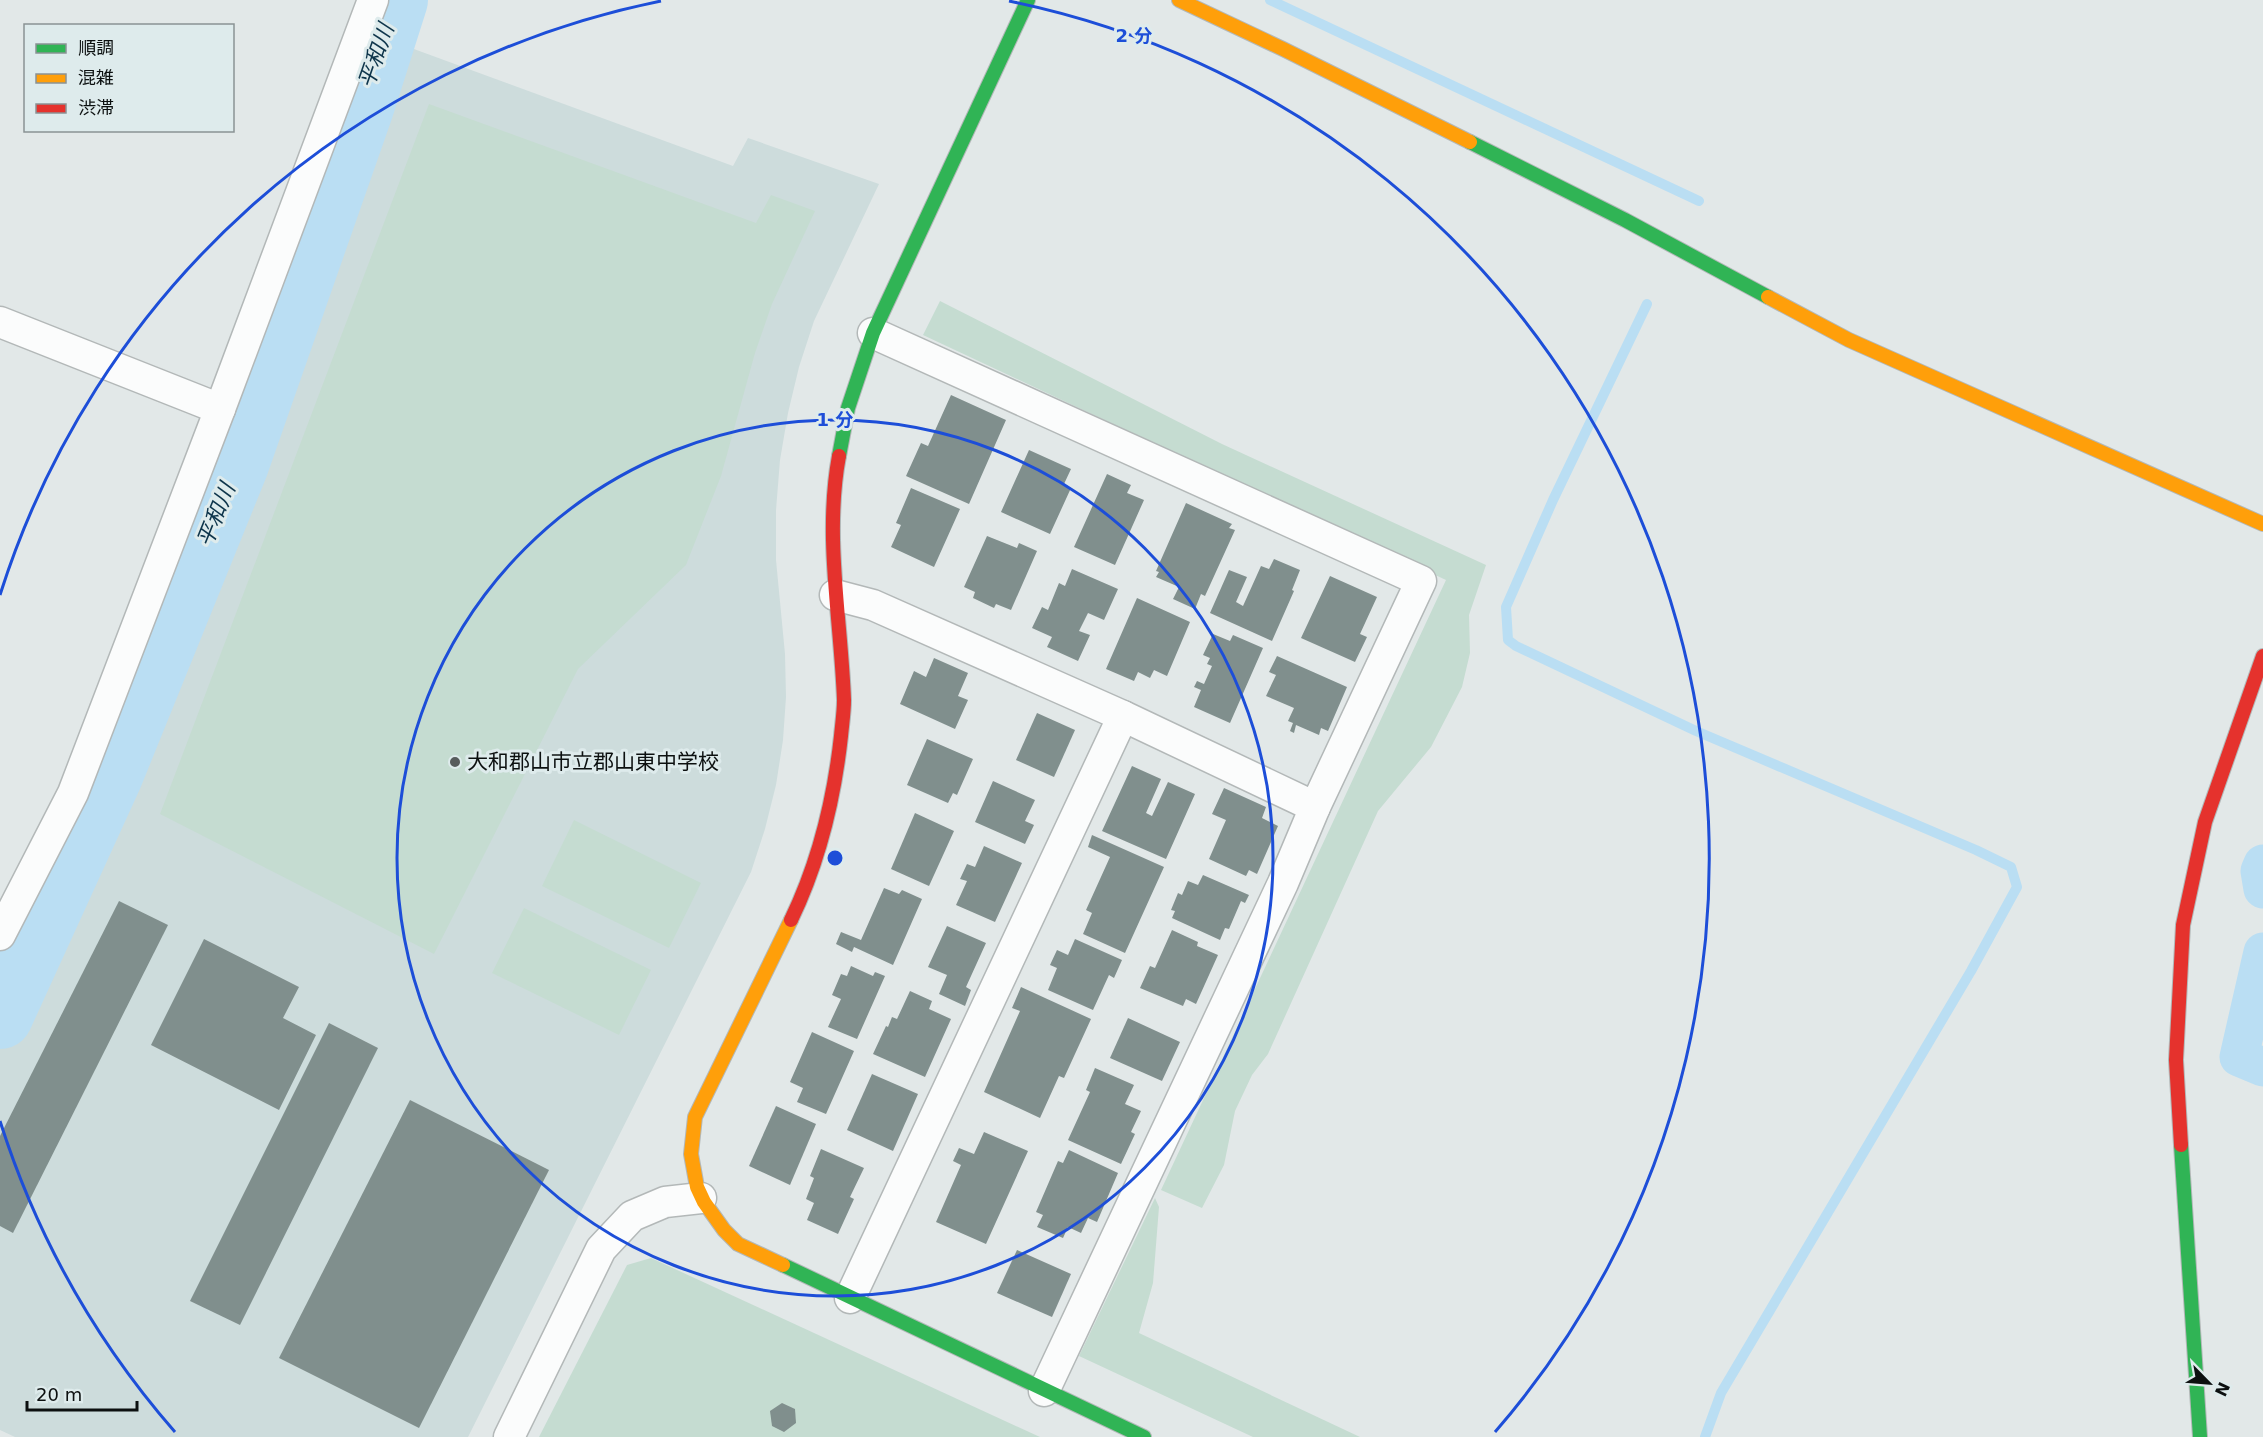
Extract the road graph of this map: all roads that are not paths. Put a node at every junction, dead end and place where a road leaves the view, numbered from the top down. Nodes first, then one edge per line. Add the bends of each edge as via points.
1 (373, 0) edge
2 (1028, 0) edge
3 (1179, 0) edge
4 (0, 322) edge
5 (873, 333) junction
6 (220, 409) junction
7 (2263, 524) edge
8 (835, 595) junction
9 (2263, 656) edge
10 (1123, 716) junction
11 (1315, 807) junction
12 (0, 935) edge
13 (701, 1198) junction
14 (850, 1298) junction
15 (1044, 1391) junction
16 (509, 1437) edge
17 (1144, 1437) edge
18 (2200, 1437) edge

1 - 6 street
2 - 5 street
3 - 7 street via 1625,220 1849,340
4 - 6 street
5 - 8 street via 848,408 834,484
5 - 11 street via 1420,581
6 - 12 street via 73,793
8 - 10 street via 873,605
8 - 13 street via 844,702 838,763 824,834 803,897 694,1117 690,1157
9 - 18 street via 2205,822 2183,925 2176,1060
10 - 11 street
10 - 14 street
11 - 15 street
13 - 14 street via 712,1217 738,1244
13 - 16 street via 665,1202 632,1216 601,1249
14 - 15 street
15 - 17 street

